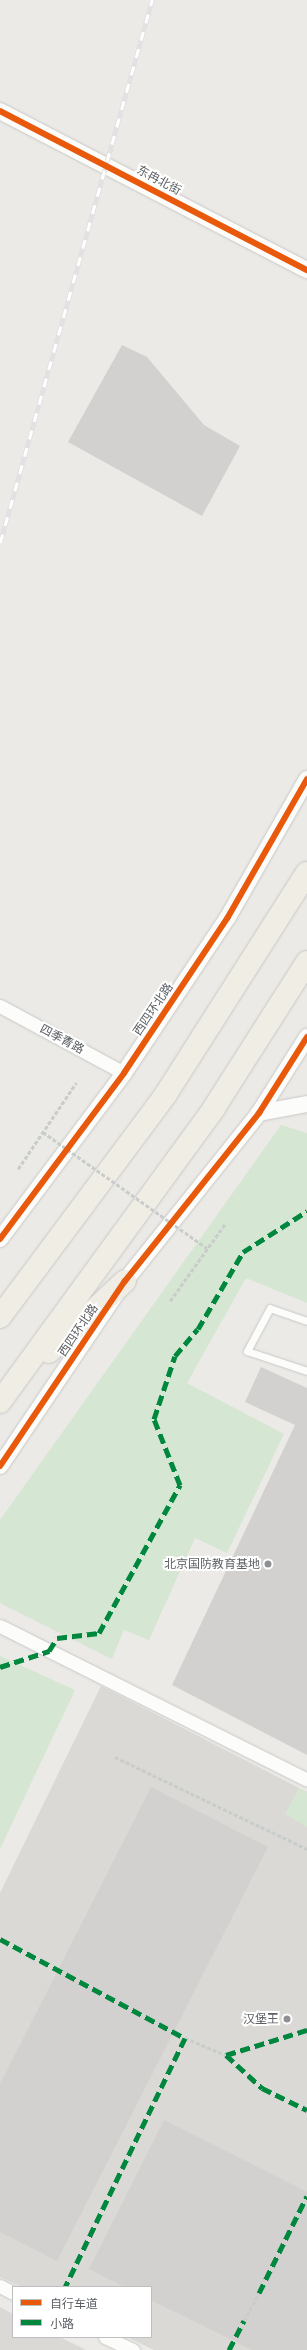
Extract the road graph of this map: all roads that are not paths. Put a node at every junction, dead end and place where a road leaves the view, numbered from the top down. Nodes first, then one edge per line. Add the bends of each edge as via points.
1 (0, 111) edge
2 (307, 270) edge
3 (307, 778) edge
4 (307, 873) edge
5 (307, 962) edge
6 (0, 1006) edge
7 (307, 1037) edge
8 (124, 1073) junction
9 (307, 1104) edge
10 (259, 1113) junction
11 (0, 1239) edge
12 (125, 1280) junction
13 (0, 1318) edge
14 (307, 1321) edge
15 (307, 1371) edge
16 (4, 1396) edge
17 (0, 1466) edge
18 (0, 1626) edge
19 (307, 1780) edge
20 (0, 2286) edge
21 (12, 2292) edge
22 (107, 2338) edge
23 (133, 2350) edge

1 - 2 street, 东冉北街
3 - 8 street, 西四环北路 via 228,917
4 - 13 highway via 166,1094
5 - 16 highway, 西四环北路 via 214,1108
6 - 8 street, 四季青路
7 - 10 street, 西四环北路
8 - 11 street, 西四环北路
9 - 10 street
10 - 12 street, 西四环北路
12 - 16 highway
12 - 17 street, 西四环北路
14 - 15 lane via 270,1308 247,1351
18 - 19 street
20 - 21 street
22 - 23 street

